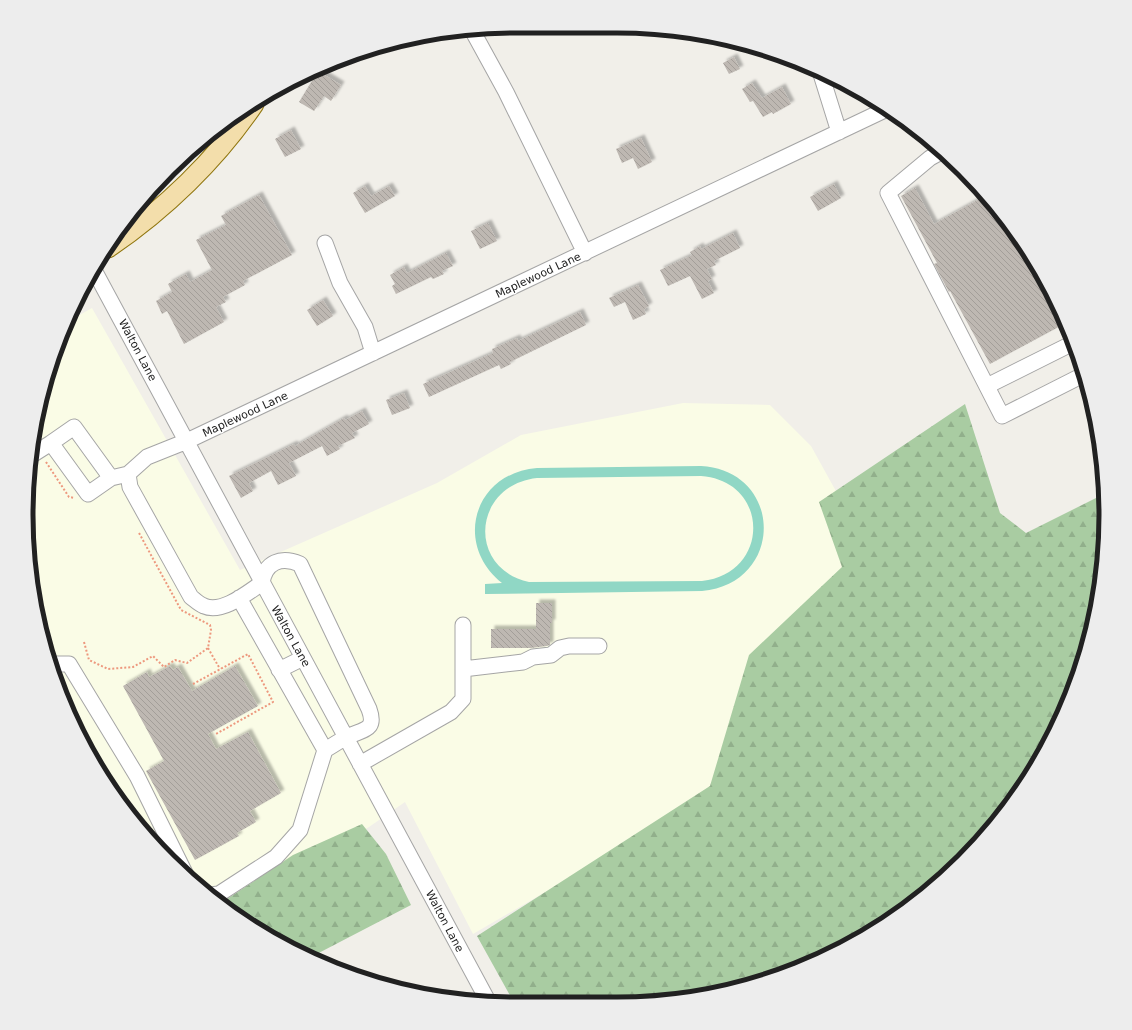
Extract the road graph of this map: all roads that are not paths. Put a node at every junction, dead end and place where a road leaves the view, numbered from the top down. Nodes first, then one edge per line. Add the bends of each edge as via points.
1 (475, 35) edge
2 (822, 80) edge
3 (881, 112) edge
4 (245, 115) edge
5 (838, 132) junction
6 (937, 154) edge
7 (125, 233) edge
8 (325, 243) dead end
9 (585, 253) junction
10 (97, 276) edge
11 (1068, 346) edge
12 (373, 353) junction
13 (1079, 377) edge
14 (987, 386) junction
15 (187, 441) junction
16 (51, 442) junction
17 (37, 452) edge
18 (128, 474) junction
19 (111, 478) junction
20 (262, 583) junction
21 (239, 598) junction
22 (463, 625) dead end
23 (599, 646) dead end
24 (303, 658) junction
25 (57, 664) edge
26 (463, 669) junction
27 (279, 670) junction
28 (347, 737) junction
29 (325, 750) junction
30 (360, 764) junction
31 (179, 860) edge
32 (218, 894) edge
33 (485, 996) edge

1 - 9 street via 506,92
2 - 5 street
3 - 5 street, Maplewood Lane
4 - 7 main road via 218,151 189,181 162,206
5 - 9 street, Maplewood Lane
6 - 14 street via 888,193
8 - 12 street via 340,283 364,327
9 - 12 street, Maplewood Lane
10 - 15 street, Walton Lane
11 - 14 street
12 - 15 street, Maplewood Lane
13 - 14 street via 1002,416
15 - 18 street, Maplewood Lane via 146,457
15 - 20 street, Walton Lane
16 - 17 street
16 - 19 street via 74,427
16 - 19 street via 88,494
18 - 19 street
18 - 21 street via 130,486 191,597 204,606 221,608
20 - 21 street
20 - 24 street, Walton Lane
20 - 28 street via 263,574 270,565 290,560 300,564 372,718 366,730
21 - 27 street
22 - 26 street
23 - 26 street via 569,646 560,648 551,655 533,657 523,662
24 - 27 street
24 - 28 street, Walton Lane
25 - 31 street via 69,664 137,776
26 - 30 street via 462,699 451,712
27 - 29 street
28 - 29 street
28 - 30 street, Walton Lane
29 - 32 street via 300,830 276,857
30 - 33 street, Walton Lane

